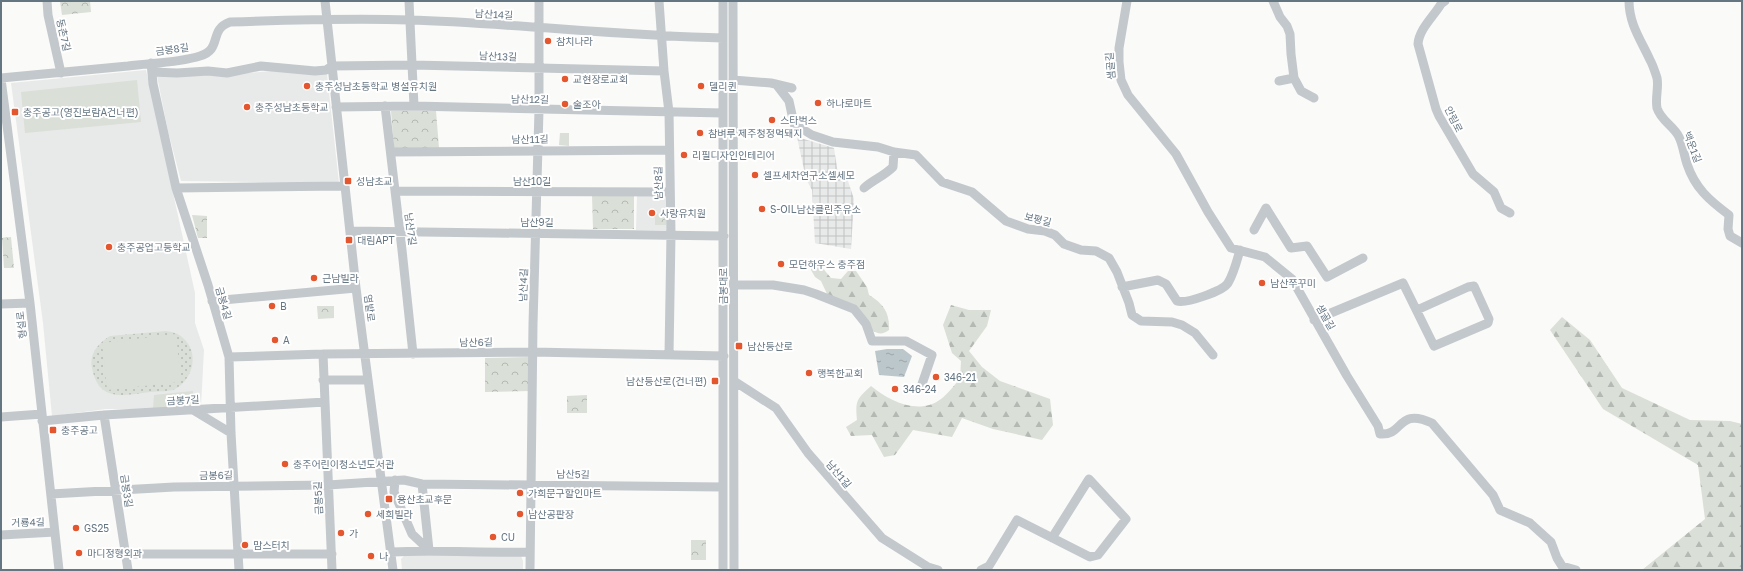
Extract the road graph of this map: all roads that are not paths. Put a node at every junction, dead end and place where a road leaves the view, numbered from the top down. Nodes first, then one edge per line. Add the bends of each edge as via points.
1 (47, 1) edge
2 (325, 1) edge
3 (409, 1) edge
4 (539, 1) edge
5 (659, 1) edge
6 (723, 1) edge
7 (733, 1) edge
8 (1127, 1) edge
9 (1272, 1) edge
10 (1445, 1) edge
11 (1629, 1) edge
12 (327, 18) junction
13 (410, 20) junction
14 (539, 27) junction
15 (660, 36) junction
16 (723, 38) junction
17 (413, 65) junction
18 (332, 66) junction
19 (151, 68) junction
20 (539, 68) junction
21 (664, 71) junction
22 (61, 73) junction
23 (1, 78) edge
24 (1294, 78) junction
25 (733, 80) junction
26 (1279, 81) dead end
27 (776, 84) junction
28 (792, 88) dead end
29 (1314, 98) dead end
30 (385, 106) junction
31 (414, 106) junction
32 (336, 107) junction
33 (539, 110) junction
34 (669, 112) junction
35 (723, 113) junction
36 (538, 150) junction
37 (669, 150) junction
38 (391, 152) junction
39 (894, 152) junction
40 (345, 186) junction
41 (176, 188) junction
42 (864, 188) dead end
43 (395, 191) junction
44 (538, 192) junction
45 (669, 192) junction
46 (1510, 213) dead end
47 (1254, 230) dead end
48 (351, 231) junction
49 (400, 233) junction
50 (536, 233) junction
51 (671, 234) junction
52 (724, 236) junction
53 (1742, 243) edge
54 (1240, 250) junction
55 (1363, 258) dead end
56 (734, 285) junction
57 (1122, 287) junction
58 (356, 288) junction
59 (212, 301) junction
60 (30, 303) junction
61 (1, 304) edge
62 (1417, 310) junction
63 (1314, 320) junction
64 (533, 352) junction
65 (323, 354) junction
66 (365, 354) junction
67 (412, 354) junction
68 (669, 354) junction
69 (1213, 355) dead end
70 (724, 356) junction
71 (229, 357) junction
72 (323, 380) junction
73 (368, 380) junction
74 (734, 381) junction
75 (922, 384) dead end
76 (324, 402) junction
77 (231, 408) junction
78 (193, 410) junction
79 (104, 415) junction
80 (1, 417) edge
81 (42, 418) junction
82 (231, 433) junction
83 (395, 480) junction
84 (382, 481) junction
85 (422, 484) junction
86 (328, 485) junction
87 (532, 485) junction
88 (234, 486) junction
89 (724, 488) junction
90 (116, 490) junction
91 (51, 494) junction
92 (55, 532) junction
93 (1, 535) edge
94 (1052, 538) junction
95 (429, 550) junction
96 (391, 552) junction
97 (530, 552) junction
98 (126, 554) junction
99 (238, 554) junction
100 (332, 554) junction
101 (59, 570) edge
102 (128, 570) edge
103 (239, 570) edge
104 (332, 570) edge
105 (393, 570) edge
106 (530, 570) edge
107 (723, 570) edge
108 (734, 570) edge
109 (938, 570) edge
110 (981, 570) edge
111 (1576, 570) edge

1 - 22 street, 동촌7길
2 - 12 street, 염밭로
3 - 13 street
4 - 14 street, 남산4길
5 - 15 street
6 - 16 street, 금봉대로
7 - 25 street, 금봉대로
8 - 54 street, 샘골길 via 1119,48 1121,80 1128,95 1176,154 1231,248
9 - 24 street via 1290,34
10 - 46 street, 안림로 via 1418,38 1438,116 1467,166 1494,192 1501,208
11 - 53 street, 백운1길 via 1630,18 1657,79 1657,109 1679,136 1688,166 1704,196 1729,215 1730,236
12 - 13 street, 남산14길
12 - 18 street, 염밭로
12 - 19 street, 금봉8길 via 230,22 218,29 216,43 202,56
13 - 14 street, 남산14길
13 - 17 street
14 - 15 street, 남산14길
14 - 20 street, 남산4길
15 - 16 street, 남산14길
15 - 21 street, 남산8길
16 - 35 street, 금봉대로
17 - 18 street, 남산13길
17 - 20 street, 남산13길
17 - 31 street
18 - 19 street, 남산13길 via 326,70 315,71 261,66 226,73 208,70 176,73
18 - 32 street, 염밭로
19 - 22 street, 금봉8길
19 - 41 street, 금봉4길
20 - 21 street, 남산13길
20 - 33 street, 남산4길
21 - 34 street, 남산8길
22 - 23 street, 금봉8길
23 - 60 street, 형설로
24 - 26 street
24 - 29 street via 1301,91
25 - 27 street
25 - 56 street, 금봉대로
27 - 28 street
27 - 39 street, 보평길 via 789,101 794,124 812,135 833,142 878,147
30 - 31 street, 남산12길
30 - 32 street, 남산12길
30 - 38 street, 남산7길
31 - 33 street, 남산12길
32 - 40 street, 염밭로
33 - 34 street, 남산12길
33 - 36 street, 남산4길
34 - 35 street, 남산12길
34 - 37 street, 남산8길
35 - 52 street, 금봉대로
36 - 37 street, 남산11길
36 - 38 street, 남산11길
36 - 44 street, 남산4길
37 - 45 street, 남산8길
38 - 43 street, 남산7길
39 - 42 street via 893,168
39 - 57 street, 보평길 via 916,156 942,182 972,192 1006,221 1028,229 1045,230 1064,244 1081,250 1096,251 1109,258
40 - 41 street
40 - 48 street, 염밭로
41 - 59 street, 금봉4길
43 - 44 street, 남산10길
43 - 49 street, 남산7길
44 - 45 street, 남산10길
44 - 50 street, 남산4길
45 - 51 street, 남산8길
47 - 55 street via 1266,208 1291,248 1303,246 1310,249 1327,277
48 - 49 street, 남산9길
48 - 58 street, 염밭로
49 - 50 street, 남산9길
49 - 67 street, 남산7길
50 - 51 street, 남산9길
50 - 64 street, 남산4길
51 - 52 street, 남산9길
51 - 68 street, 남산8길
52 - 70 street, 금봉대로
54 - 57 street via 1228,284 1195,299 1176,301 1166,284 1158,280
54 - 63 street, 샘골길 via 1265,257 1292,279
56 - 74 street, 금봉대로
56 - 75 street via 772,285 804,290 854,309 866,324 872,341 906,341 932,355
57 - 69 street, 보평길 via 1132,315 1141,321 1172,322 1182,325 1195,333
58 - 59 street
58 - 66 street, 염밭로
59 - 71 street, 금봉4길
60 - 61 street
60 - 81 street, 형설로
62 - 62 street via 1434,346 1488,323 1489,320 1474,286
62 - 63 street via 1405,285 1401,284
63 - 111 street, 샘골길 via 1378,426 1380,434 1395,431 1406,419 1422,418 1432,423 1493,495 1500,510 1530,522 1551,542 1562,566
64 - 67 street, 남산6길
64 - 68 street, 남산6길
64 - 87 street, 남산4길
65 - 66 street, 남산6길
65 - 71 street, 남산6길
65 - 72 street, 금봉5길
66 - 67 street, 남산6길
66 - 73 street, 염밭로
68 - 70 street, 남산6길
70 - 89 street, 금봉대로
71 - 77 street, 금봉4길
72 - 73 street
72 - 76 street, 금봉5길
73 - 84 street, 염밭로
74 - 108 street, 금봉대로
74 - 109 street, 남산1길 via 776,408 808,453 882,538 922,564
76 - 77 street, 금봉7길
76 - 86 street, 금봉5길
77 - 78 street, 금봉7길
77 - 82 street, 금봉4길
78 - 79 street, 금봉7길
78 - 82 street
79 - 81 street, 금봉7길
79 - 90 street, 금봉3길
80 - 81 street, 금봉7길
81 - 91 street, 형설로
82 - 88 street, 금봉4길
83 - 84 street, 남산5길
83 - 85 street, 남산5길
83 - 95 street via 394,492 412,534
84 - 86 street, 금봉6길
84 - 96 street, 염밭로
85 - 87 street, 남산5길
85 - 95 street
86 - 88 street, 금봉6길
86 - 100 street, 금봉5길
87 - 89 street, 남산5길
87 - 97 street, 남산4길
88 - 90 street, 금봉6길
88 - 99 street, 금봉4길
89 - 107 street, 금봉대로
90 - 91 street, 금봉6길
90 - 98 street, 금봉3길
91 - 92 street, 형설로
92 - 93 street, 거룡4길
92 - 101 street, 형설로
94 - 94 street via 1090,557 1098,555 1126,519 1089,479
94 - 110 street via 1018,520 989,566
95 - 96 street
95 - 97 street via 473,553
96 - 105 street, 염밭로
97 - 106 street, 남산4길
98 - 99 street
98 - 102 street, 금봉3길
99 - 100 street
99 - 103 street, 금봉4길
100 - 104 street, 금봉5길

